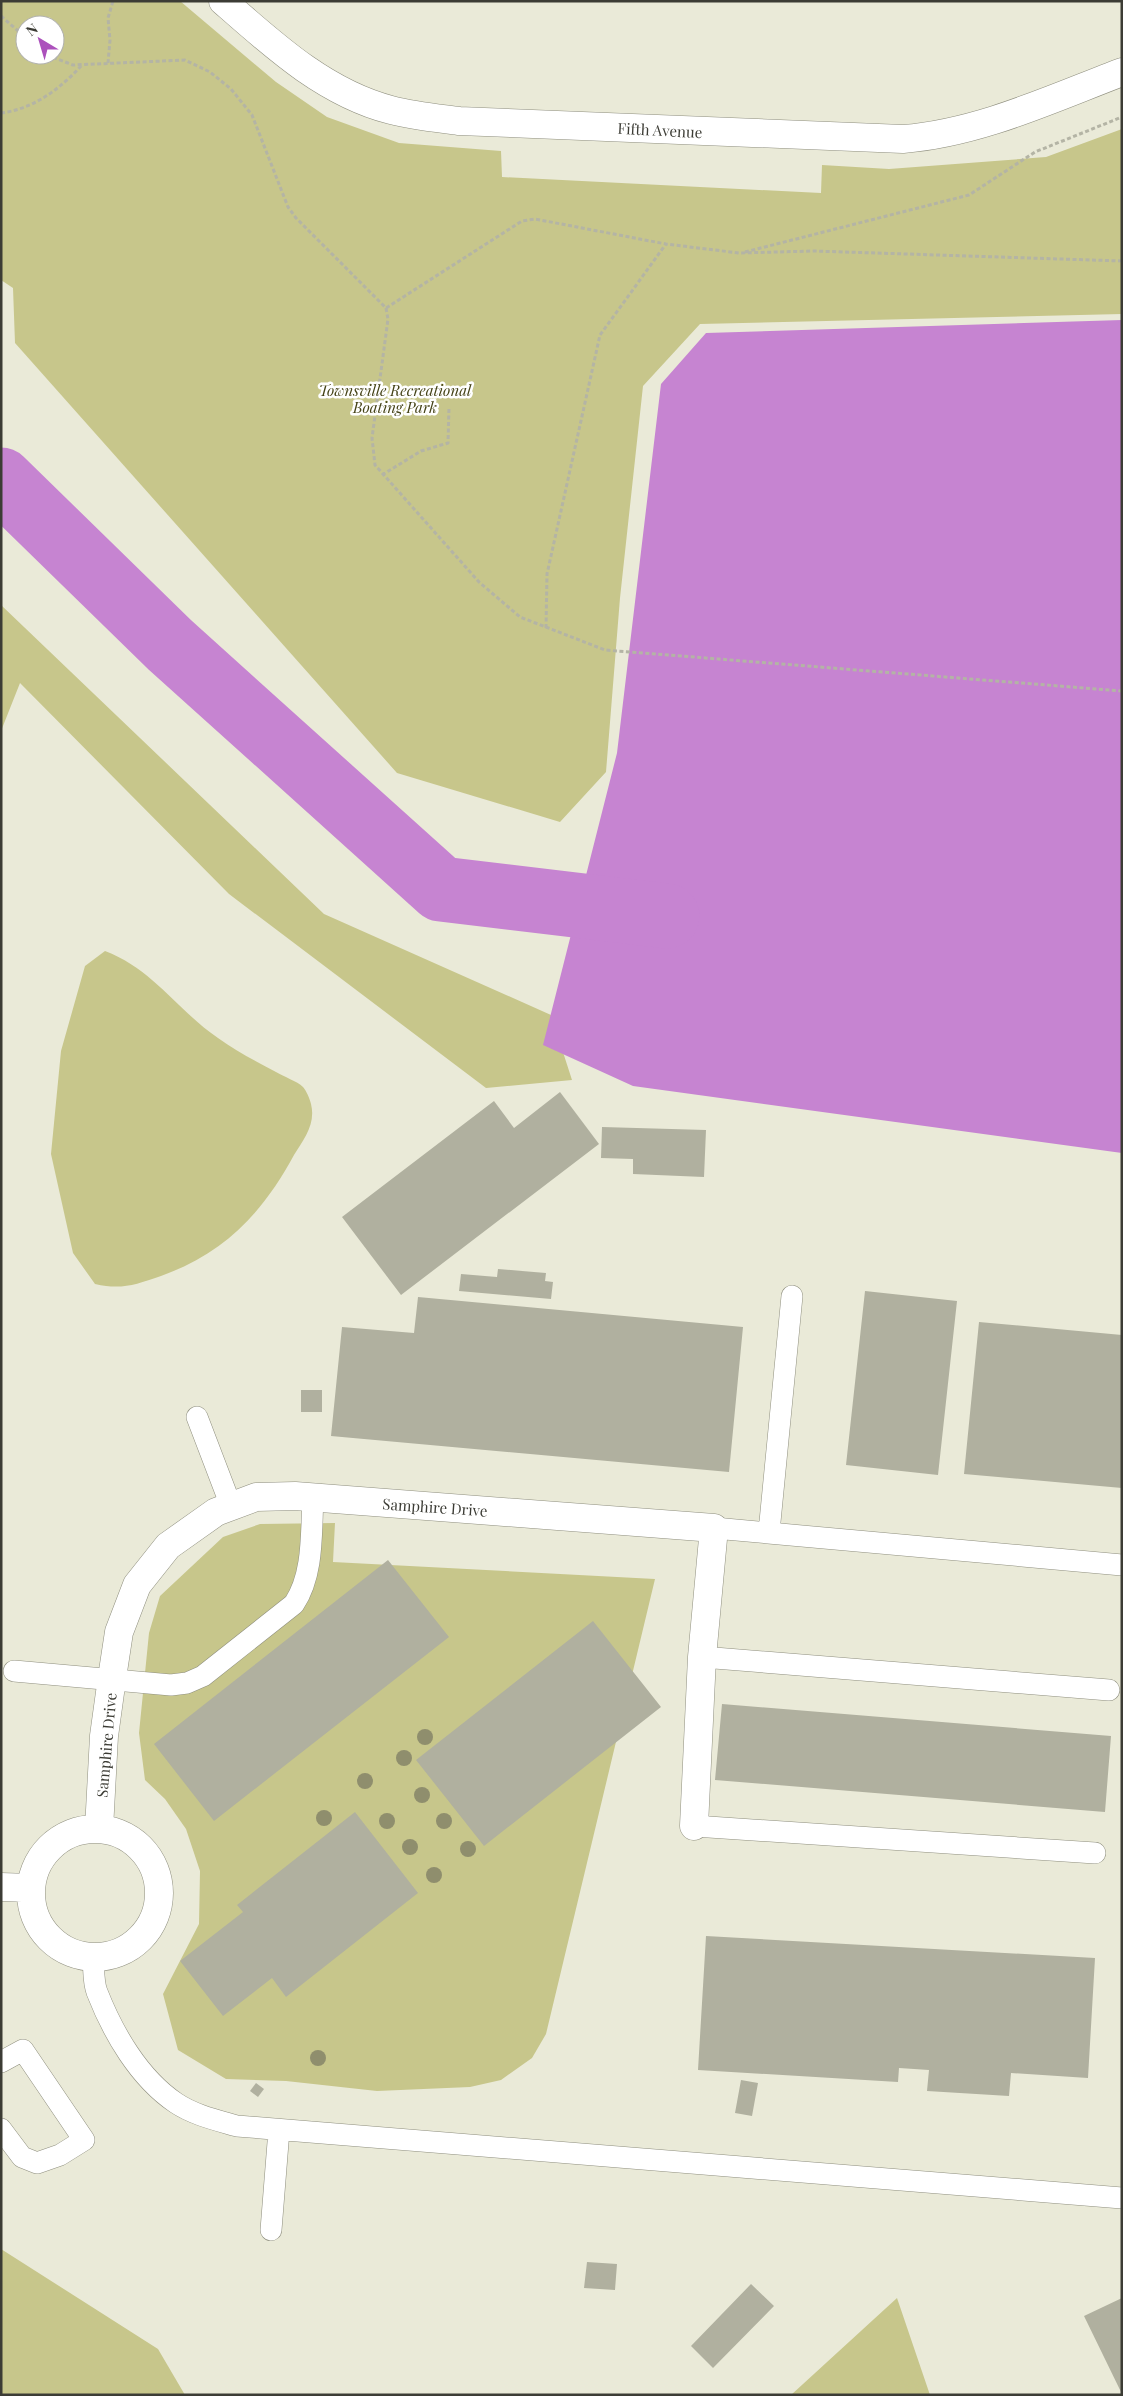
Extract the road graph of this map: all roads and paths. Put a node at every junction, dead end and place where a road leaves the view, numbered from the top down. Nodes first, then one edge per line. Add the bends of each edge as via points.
1 (113, 1) edge
2 (223, 1) edge
3 (1, 16) edge
4 (15, 28) edge
5 (65, 63) edge
6 (108, 63) junction
7 (82, 65) junction
8 (1122, 72) edge
9 (1, 113) edge
10 (1122, 117) edge
11 (666, 244) junction
12 (739, 253) junction
13 (1122, 261) edge
14 (386, 308) junction
15 (449, 407) dead end
16 (382, 475) junction
17 (546, 628) junction
18 (1122, 692) edge
19 (792, 1296) dead end
20 (197, 1417) dead end
21 (313, 1497) junction
22 (231, 1506) junction
23 (714, 1528) junction
24 (769, 1532) junction
25 (1122, 1565) edge
26 (702, 1657) junction
27 (14, 1671) dead end
28 (112, 1678) junction
29 (1109, 1690) dead end
30 (694, 1826) joint
31 (99, 1829) junction
32 (1095, 1853) dead end
33 (1, 1887) edge
34 (30, 1888) junction
35 (93, 1958) junction
36 (1, 2062) edge
37 (1, 2129) edge
38 (279, 2130) junction
39 (1122, 2198) edge
40 (271, 2230) dead end

1 - 6 path via 108,18
2 - 8 street, Fifth Avenue via 271,43 344,92 413,116 498,123 884,140 913,138 987,123
3 - 4 path
5 - 7 path
6 - 7 path
6 - 14 path via 185,60 210,72 232,89 252,115 292,213
7 - 9 path via 58,89 21,108
10 - 12 path via 1035,152 969,196
11 - 12 path
11 - 14 path via 548,220 522,221
11 - 17 path via 600,335 547,574
12 - 13 path via 814,251
14 - 16 path via 388,319 372,438 375,465
15 - 16 path via 448,443 421,450
16 - 17 path via 491,594 520,617
17 - 18 path via 605,650
19 - 24 lane
20 - 22 lane
21 - 22 street, Samphire Drive via 256,1497
21 - 23 street, Samphire Drive
21 - 28 lane via 307,1576 294,1604 203,1676 187,1683 171,1685
22 - 28 street, Samphire Drive via 216,1512 168,1546 137,1585 119,1632
23 - 24 lane
23 - 26 street
24 - 25 lane
26 - 29 lane
26 - 30 street
27 - 28 lane
28 - 31 street, Samphire Drive via 104,1736
30 - 32 lane
31 - 34 street via 64,1835 47,1849 35,1867
31 - 35 street via 128,1837 144,1850 155,1869 160,1891 157,1912 148,1930 133,1945 114,1955
33 - 34 street
34 - 35 street via 32,1910 44,1933 54,1944 72,1954
35 - 38 lane via 96,1990 125,2049 152,2081 176,2103 206,2118 237,2126
36 - 37 lane via 23,2050 84,2140 55,2158 37,2162 22,2157
38 - 39 lane
38 - 40 lane

